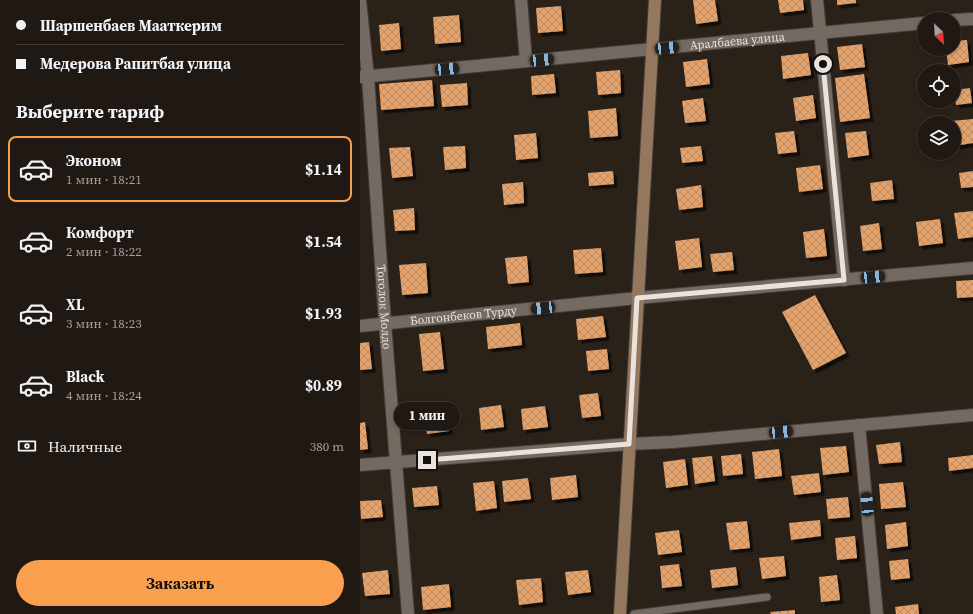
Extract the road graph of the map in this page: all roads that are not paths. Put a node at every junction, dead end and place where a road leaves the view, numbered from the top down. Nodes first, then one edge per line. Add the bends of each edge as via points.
1 (360, 0) edge
2 (521, 0) edge
3 (655, 0) edge
4 (817, 0) edge
5 (973, 19) edge
6 (961, 20) edge
7 (917, 24) edge
8 (820, 33) junction
9 (652, 49) junction
10 (526, 61) junction
11 (364, 77) edge
12 (973, 268) edge
13 (844, 280) junction
14 (637, 298) junction
15 (385, 323) junction
16 (360, 326) edge
17 (973, 415) edge
18 (859, 425) junction
19 (629, 444) junction
20 (396, 462) junction
21 (360, 465) edge
22 (768, 597) dead end
23 (408, 614) edge
24 (620, 614) edge
25 (634, 614) edge
26 (877, 614) edge

1 - 11 street, Тоголок Молдо
2 - 10 street
3 - 9 street
4 - 8 street
5 - 6 street
7 - 8 street, Аралбаева улица
8 - 9 street, Аралбаева улица
8 - 13 street
9 - 10 street, Аралбаева улица
9 - 14 street
10 - 11 street, Аралбаева улица
11 - 15 street, Тоголок Молдо
12 - 13 street, Болгонбеков Турду
13 - 14 street, Болгонбеков Турду
14 - 15 street, Болгонбеков Турду
14 - 19 street
15 - 16 street, Болгонбеков Турду
15 - 20 street, Тоголок Молдо
17 - 18 street
18 - 19 street
18 - 26 street
19 - 20 street
19 - 24 street
20 - 21 street
20 - 23 street, Тоголок Молдо
22 - 25 lane

